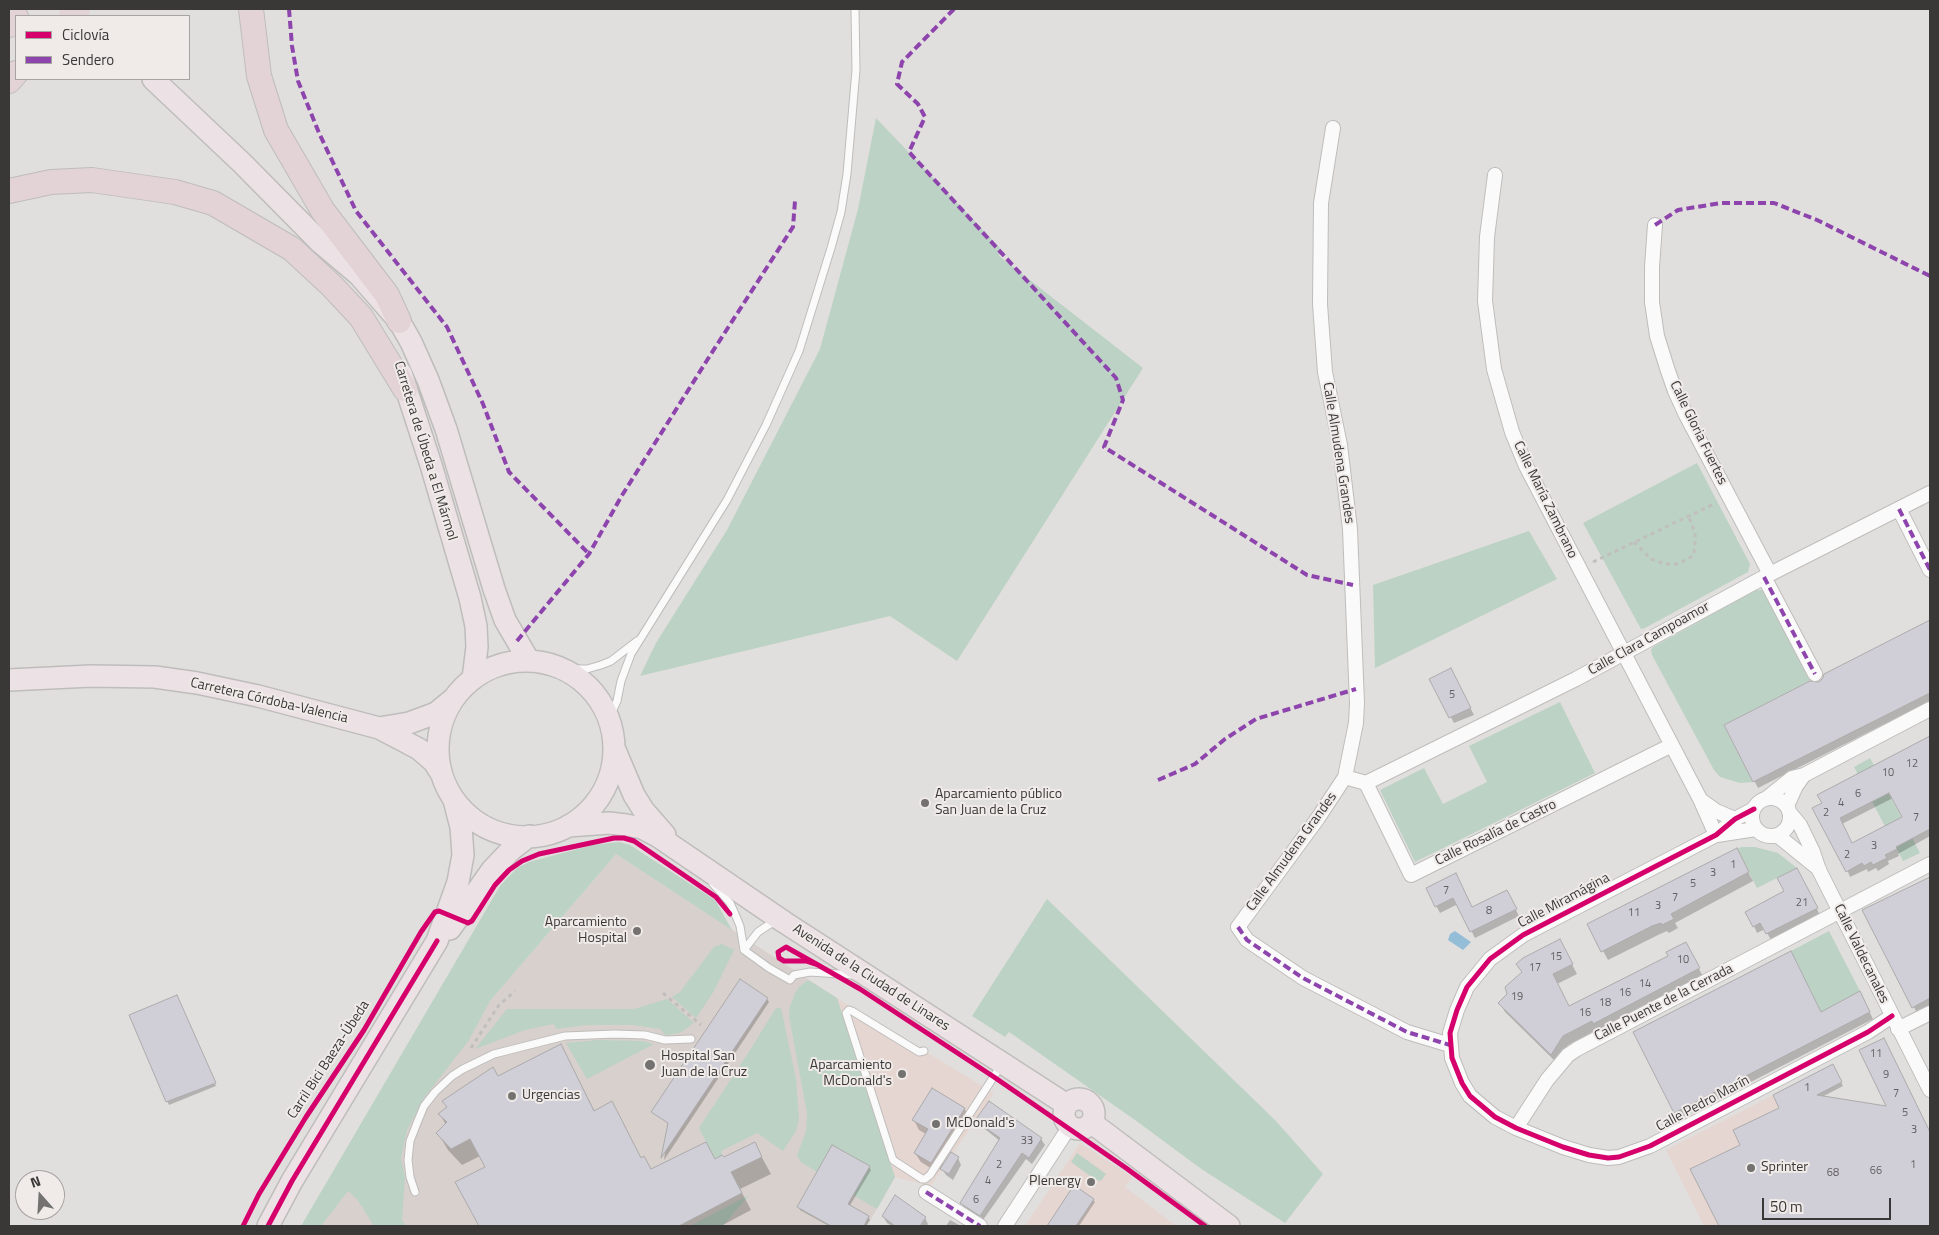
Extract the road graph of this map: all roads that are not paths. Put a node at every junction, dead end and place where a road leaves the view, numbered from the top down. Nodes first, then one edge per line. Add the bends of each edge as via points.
1 (251, 9) edge
2 (855, 9) edge
3 (154, 80) edge
4 (1332, 128) dead end
5 (1495, 175) dead end
6 (9, 191) edge
7 (1655, 224) dead end
8 (321, 242) junction
9 (400, 321) junction
10 (405, 389) junction
11 (1930, 493) edge
12 (1898, 509) junction
13 (1930, 570) edge
14 (1767, 575) junction
15 (641, 638) junction
16 (1623, 654) junction
17 (529, 661) junction
18 (564, 669) junction
19 (1815, 674) dead end
20 (473, 679) junction
21 (9, 680) edge
22 (456, 697) junction
23 (1930, 709) edge
24 (609, 718) junction
25 (379, 728) junction
26 (1672, 745) junction
27 (614, 749) junction
28 (1804, 775) junction
29 (443, 776) junction
30 (1345, 777) junction
31 (1366, 784) junction
32 (453, 798) junction
33 (1767, 798) junction
34 (1700, 799) junction
35 (1754, 809) junction
36 (1788, 810) junction
37 (1735, 818) junction
38 (568, 826) junction
39 (1756, 828) junction
40 (1716, 835) junction
41 (1777, 835) junction
42 (529, 836) junction
43 (683, 853) junction
44 (1930, 864) edge
45 (1819, 870) junction
46 (1840, 912) junction
47 (784, 922) junction
48 (437, 941) junction
49 (744, 950) junction
50 (870, 976) junction
51 (1930, 1013) edge
52 (1892, 1016) junction
53 (1898, 1029) junction
54 (691, 1039) dead end
55 (1450, 1045) junction
56 (924, 1050) dead end
57 (1002, 1063) junction
58 (1930, 1090) edge
59 (1067, 1105) junction
60 (1092, 1122) junction
61 (1070, 1126) junction
62 (1516, 1128) junction
63 (415, 1192) dead end
64 (926, 1192) dead end
65 (268, 1226) edge
66 (980, 1226) edge
67 (1005, 1226) edge
68 (1229, 1226) edge

1 - 9 highway via 259,76 276,130 323,211 387,295
2 - 15 lane via 856,70 847,174 831,248 799,351 727,500
3 - 8 main road, Carretera de Úbeda a El Mármol
4 - 30 street, Calle Almudena Grandes via 1321,203 1320,304 1324,364 1340,446 1350,529 1357,703
5 - 16 street, Calle María Zambrano via 1487,237 1485,301 1494,369 1509,424 1526,466
6 - 10 highway via 52,182 92,180 175,192 213,203 292,249 332,286 361,317
7 - 14 street, Calle Gloria Fuertes via 1652,302 1661,352 1675,391
8 - 9 main road, Carretera de Úbeda a El Mármol via 359,275
8 - 10 main road, Carretera de Úbeda a El Mármol via 374,316 395,353
9 - 17 main road, Carretera de Úbeda a El Mármol via 412,342 446,429 505,620
10 - 20 main road, Carretera de Úbeda a El Mármol via 470,598 476,626
11 - 12 street, Calle Clara Campoamor
12 - 13 street
12 - 14 street, Calle Clara Campoamor
14 - 16 street, Calle Clara Campoamor
14 - 19 street, Calle Gloria Fuertes
15 - 18 lane via 616,658 601,665 587,670
15 - 24 lane via 629,658
16 - 26 street, Calle María Zambrano
16 - 31 street, Calle Clara Campoamor
17 - 18 main road
17 - 20 main road via 500,665
18 - 24 main road via 588,686
20 - 22 main road
21 - 25 main road, Carretera Córdoba-Valencia via 155,677 258,696
22 - 25 main road, Carretera Córdoba-Valencia via 436,713 409,723
22 - 29 main road via 445,715 440,735 439,756
23 - 28 street
24 - 27 main road
25 - 29 main road, Carretera Córdoba-Valencia via 419,749 434,762
26 - 31 street, Calle Rosalía de Castro via 1411,875
26 - 34 street, Calle María Zambrano
27 - 38 main road via 610,776 598,800
27 - 43 main road, Avenida de la Ciudad de Linares via 644,811
28 - 33 street via 1792,778
28 - 36 street via 1796,786
29 - 32 main road
30 - 31 street, Calle Almudena Grandes
30 - 55 street, Calle Almudena Grandes via 1238,927 1247,940 1304,978 1407,1032
32 - 42 main road via 475,820 492,829 510,835
32 - 48 main road via 464,855
33 - 35 street
33 - 36 street via 1778,799
34 - 37 street, Calle María Zambrano via 1716,811
34 - 40 street, Calle María Zambrano
35 - 37 street, Calle Miramágina
35 - 39 street via 1752,818
36 - 41 street via 1788,826
36 - 45 street, Calle Valdecanales via 1800,825
37 - 40 street, Calle Miramágina
38 - 42 main road via 543,835
38 - 43 main road, Avenida de la Ciudad de Linares via 626,824 642,828
39 - 40 street, Calle Miramágina
39 - 41 street via 1766,835
40 - 55 street, Calle Miramágina via 1500,950 1467,987 1453,1022
41 - 45 street, Calle Valdecanales
42 - 48 main road via 492,870 450,929
43 - 47 main road, Avenida de la Ciudad de Linares
43 - 49 lane via 730,903 740,926
44 - 46 street, Calle Puente de la Cerrada
45 - 46 street, Calle Valdecanales
46 - 52 street, Calle Valdecanales
46 - 62 street, Calle Puente de la Cerrada via 1577,1049 1547,1080
47 - 49 lane via 770,924 758,932
47 - 50 main road, Avenida de la Ciudad de Linares
48 - 65 main road
49 - 50 lane via 790,980 794,975 810,972
50 - 57 main road, Avenida de la Ciudad de Linares
51 - 53 street
52 - 53 street, Calle Valdecanales
52 - 62 street, Calle Pedro Marín via 1868,1032 1629,1154 1608,1158 1588,1155
53 - 58 street, Calle Valdecanales
54 - 63 lane via 665,1040 645,1035 615,1034 565,1036 494,1054 463,1069 434,1092 417,1123 410,1141 408,1160
55 - 62 street, Calle Miramágina via 1456,1070 1470,1096 1495,1117
56 - 57 lane via 919,1052 852,1011 846,1013 893,1160 922,1179 930,1175
57 - 59 main road, Avenida de la Ciudad de Linares
59 - 60 main road via 1078,1098 1089,1102 1094,1107
59 - 61 main road via 1064,1116
60 - 61 main road via 1083,1129
60 - 68 main road
61 - 67 street
64 - 66 street

